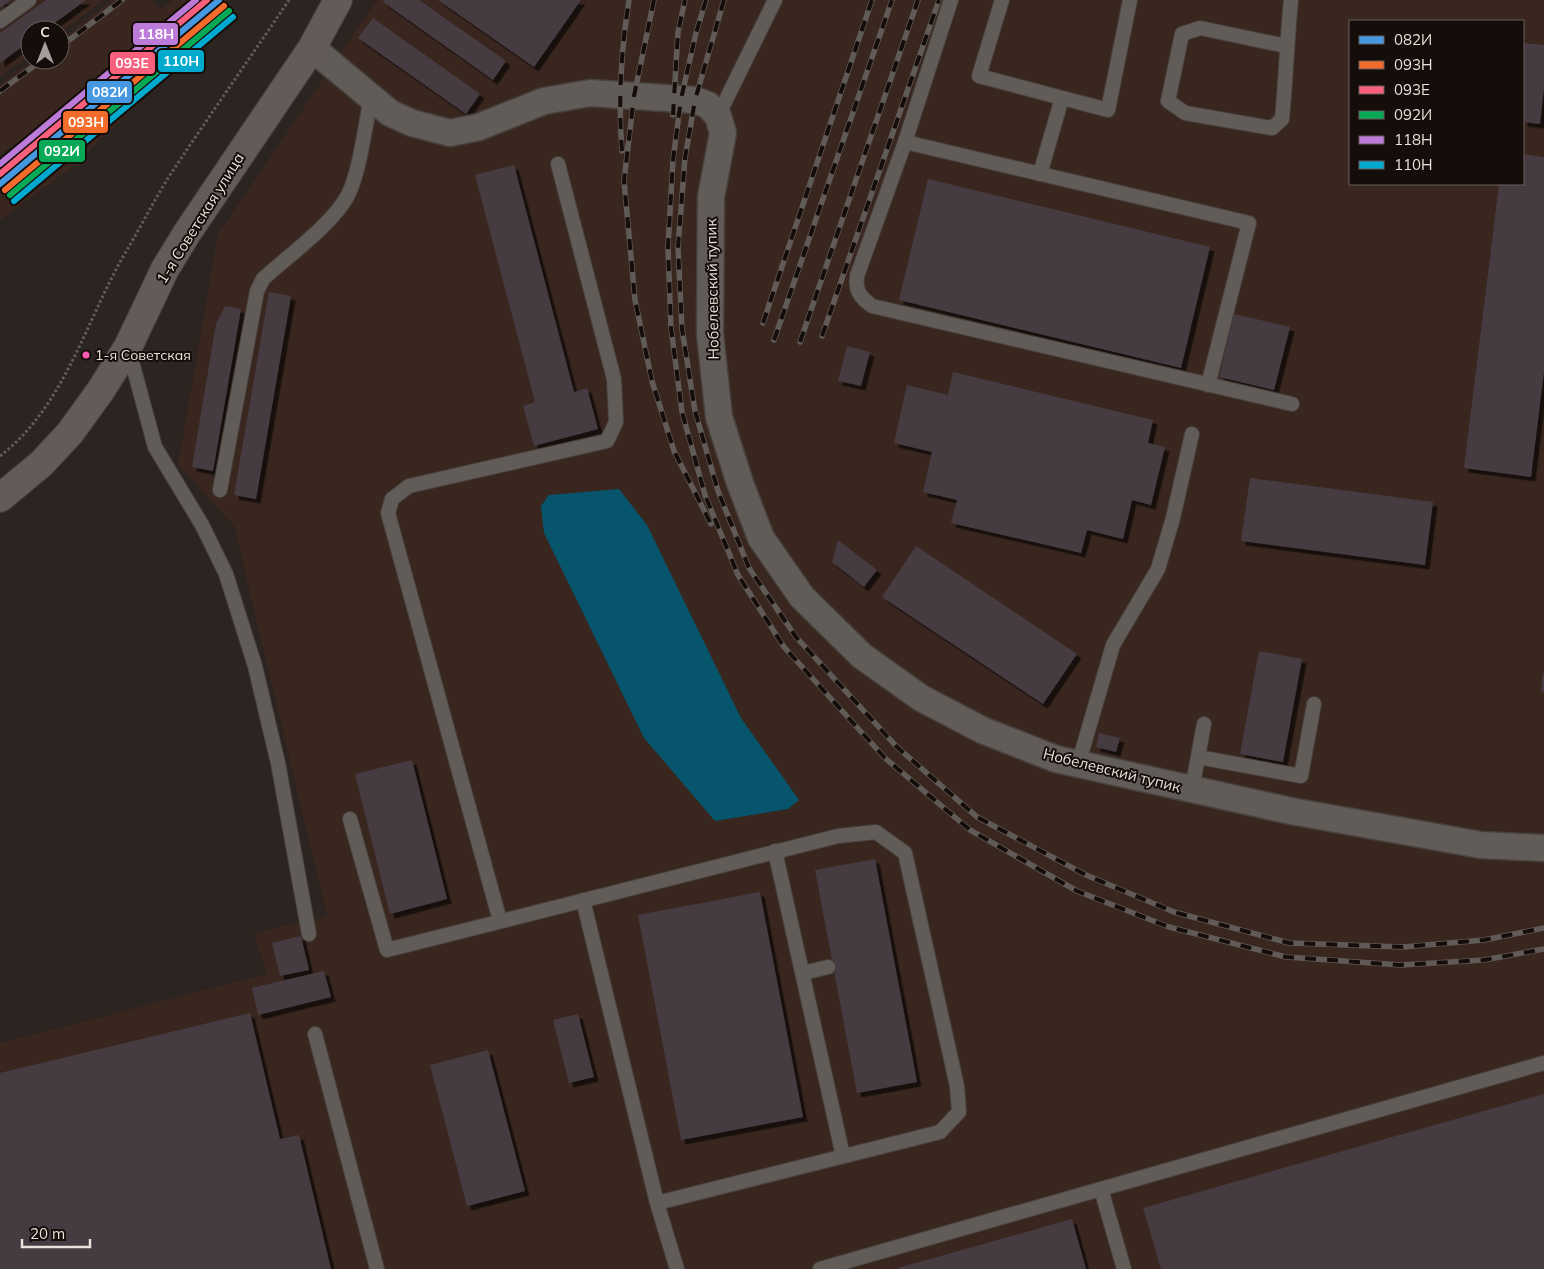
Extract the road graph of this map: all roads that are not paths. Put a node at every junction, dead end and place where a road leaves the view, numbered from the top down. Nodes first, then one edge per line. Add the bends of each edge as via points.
1 (29, 0) edge
2 (338, 0) edge
3 (775, 0) edge
4 (951, 0) edge
5 (1002, 0) edge
6 (1130, 0) edge
7 (1291, 0) edge
8 (0, 21) edge
9 (1286, 46) junction
10 (312, 48) junction
11 (371, 98) junction
12 (1062, 98) junction
13 (718, 116) junction
14 (905, 142) junction
15 (558, 164) dead end
16 (1040, 174) junction
17 (128, 347) junction
18 (1208, 385) junction
19 (1292, 404) dead end
20 (1192, 434) dead end
21 (220, 490) dead end
22 (0, 498) edge
23 (1314, 704) dead end
24 (1204, 724) dead end
25 (1198, 757) junction
26 (1078, 765) junction
27 (1192, 789) junction
28 (350, 819) dead end
29 (1544, 848) edge
30 (776, 851) junction
31 (583, 900) junction
32 (500, 921) junction
33 (309, 934) dead end
34 (828, 967) dead end
35 (802, 973) junction
36 (315, 1034) dead end
37 (1544, 1063) edge
38 (843, 1156) junction
39 (1101, 1189) junction
40 (657, 1203) junction
41 (377, 1269) edge
42 (677, 1269) edge
43 (820, 1269) edge
44 (1124, 1269) edge

1 - 8 lane
2 - 10 main road, 1-я Советская улица
3 - 13 lane
4 - 14 lane
5 - 12 lane via 979,76
6 - 12 lane via 1108,110
7 - 9 lane
9 - 9 lane via 1200,28 1182,34 1168,101 1185,113 1272,128 1282,119
10 - 11 street
10 - 17 main road, 1-я Советская улица via 187,233 165,269
11 - 13 street via 405,120 450,133 479,127 544,101 590,93 695,100 708,105
11 - 21 lane via 348,195 333,215 263,279 257,291
12 - 16 lane
13 - 26 street, Нобелевский тупик via 722,133 710,197 710,334 719,417 761,538 802,597 862,656 921,698 982,730
14 - 16 lane
14 - 18 lane via 857,276 856,288 862,298 872,306
15 - 32 lane via 614,379 616,422 607,442 408,486 392,499 388,513
16 - 18 lane via 1249,223
17 - 22 main road, 1-я Советская улица via 70,433 41,464
17 - 33 lane via 155,447 202,525 226,574 255,666 278,764
18 - 19 lane
20 - 26 lane via 1158,569 1113,645
23 - 25 lane via 1301,776
24 - 25 lane
25 - 27 lane
26 - 27 street, Нобелевский тупик
27 - 29 street, Нобелевский тупик via 1291,811 1481,845
28 - 32 lane via 387,950
30 - 31 lane
30 - 35 lane
30 - 38 lane via 838,836 876,832 905,853 948,1047 959,1112 940,1132
31 - 32 lane
31 - 40 lane
34 - 35 lane
35 - 38 lane
36 - 41 lane
37 - 39 lane
38 - 40 lane
39 - 43 lane
39 - 44 lane
40 - 42 lane

